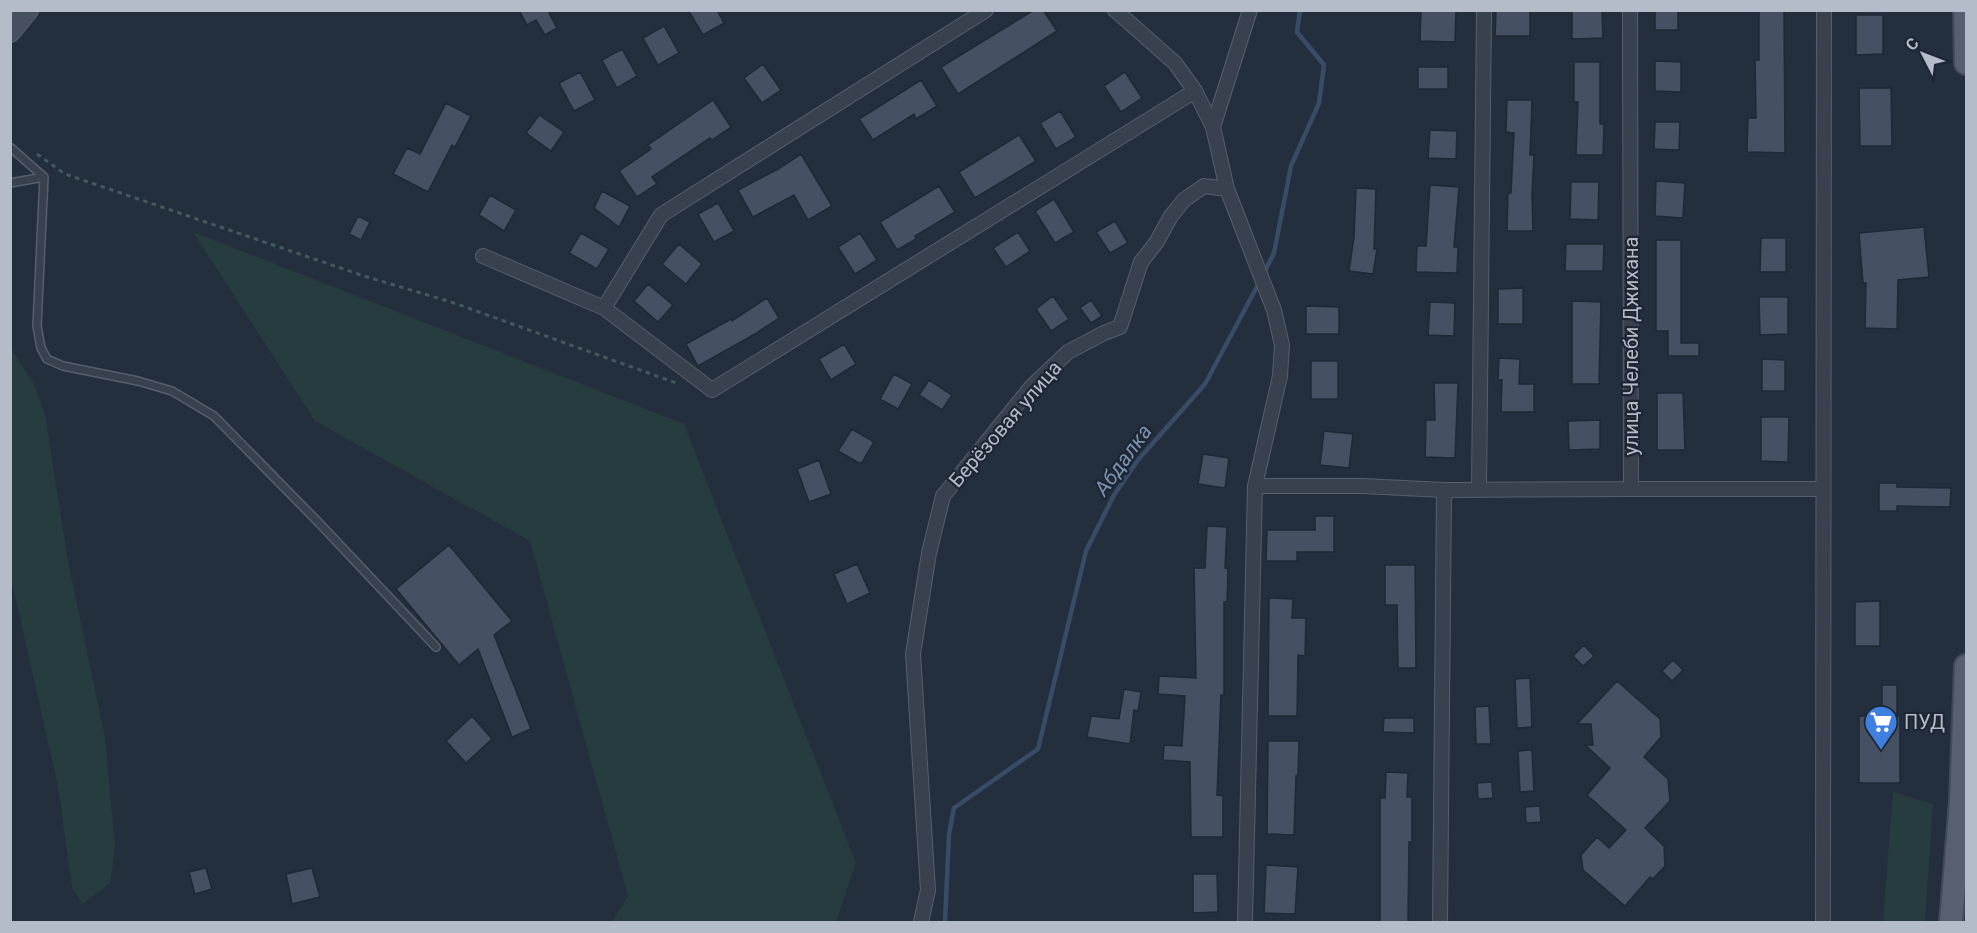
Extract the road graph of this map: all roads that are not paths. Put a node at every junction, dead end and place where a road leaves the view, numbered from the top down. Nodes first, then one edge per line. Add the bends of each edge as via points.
1 (28, 10) edge
2 (986, 10) edge
3 (1115, 10) edge
4 (1250, 10) edge
5 (1484, 10) edge
6 (1630, 10) edge
7 (1824, 10) edge
8 (1965, 10) edge
9 (10, 32) edge
10 (1966, 63) edge
11 (1195, 91) junction
12 (1213, 127) junction
13 (10, 147) edge
14 (44, 177) junction
15 (10, 183) edge
16 (1227, 189) junction
17 (483, 256) dead end
18 (604, 308) junction
19 (1255, 486) junction
20 (1631, 489) junction
21 (1823, 489) junction
22 (1444, 490) junction
23 (1479, 490) junction
24 (436, 647) dead end
25 (1966, 666) edge
26 (921, 922) edge
27 (1245, 922) edge
28 (1440, 922) edge
29 (1824, 922) edge
30 (1951, 922) edge

1 - 9 main road
2 - 18 street via 661,215
3 - 11 street via 1175,63
4 - 12 street
5 - 23 street
6 - 20 street, улица Челеби Джихана
7 - 21 street
8 - 10 main road
11 - 12 street
11 - 18 street via 712,390
12 - 16 street
13 - 14 lane
14 - 15 lane
14 - 24 lane via 37,326 47,359 172,391 214,417
16 - 19 street via 1274,310 1282,345 1280,376
16 - 26 street, Берёзовая улица via 1204,186 1184,200 1141,262 1120,327 1068,352 1032,386 943,496 913,654 928,890
17 - 18 street
19 - 22 street
19 - 27 street
20 - 21 street
20 - 23 street
21 - 29 street
22 - 23 street
22 - 28 street
25 - 30 main road

